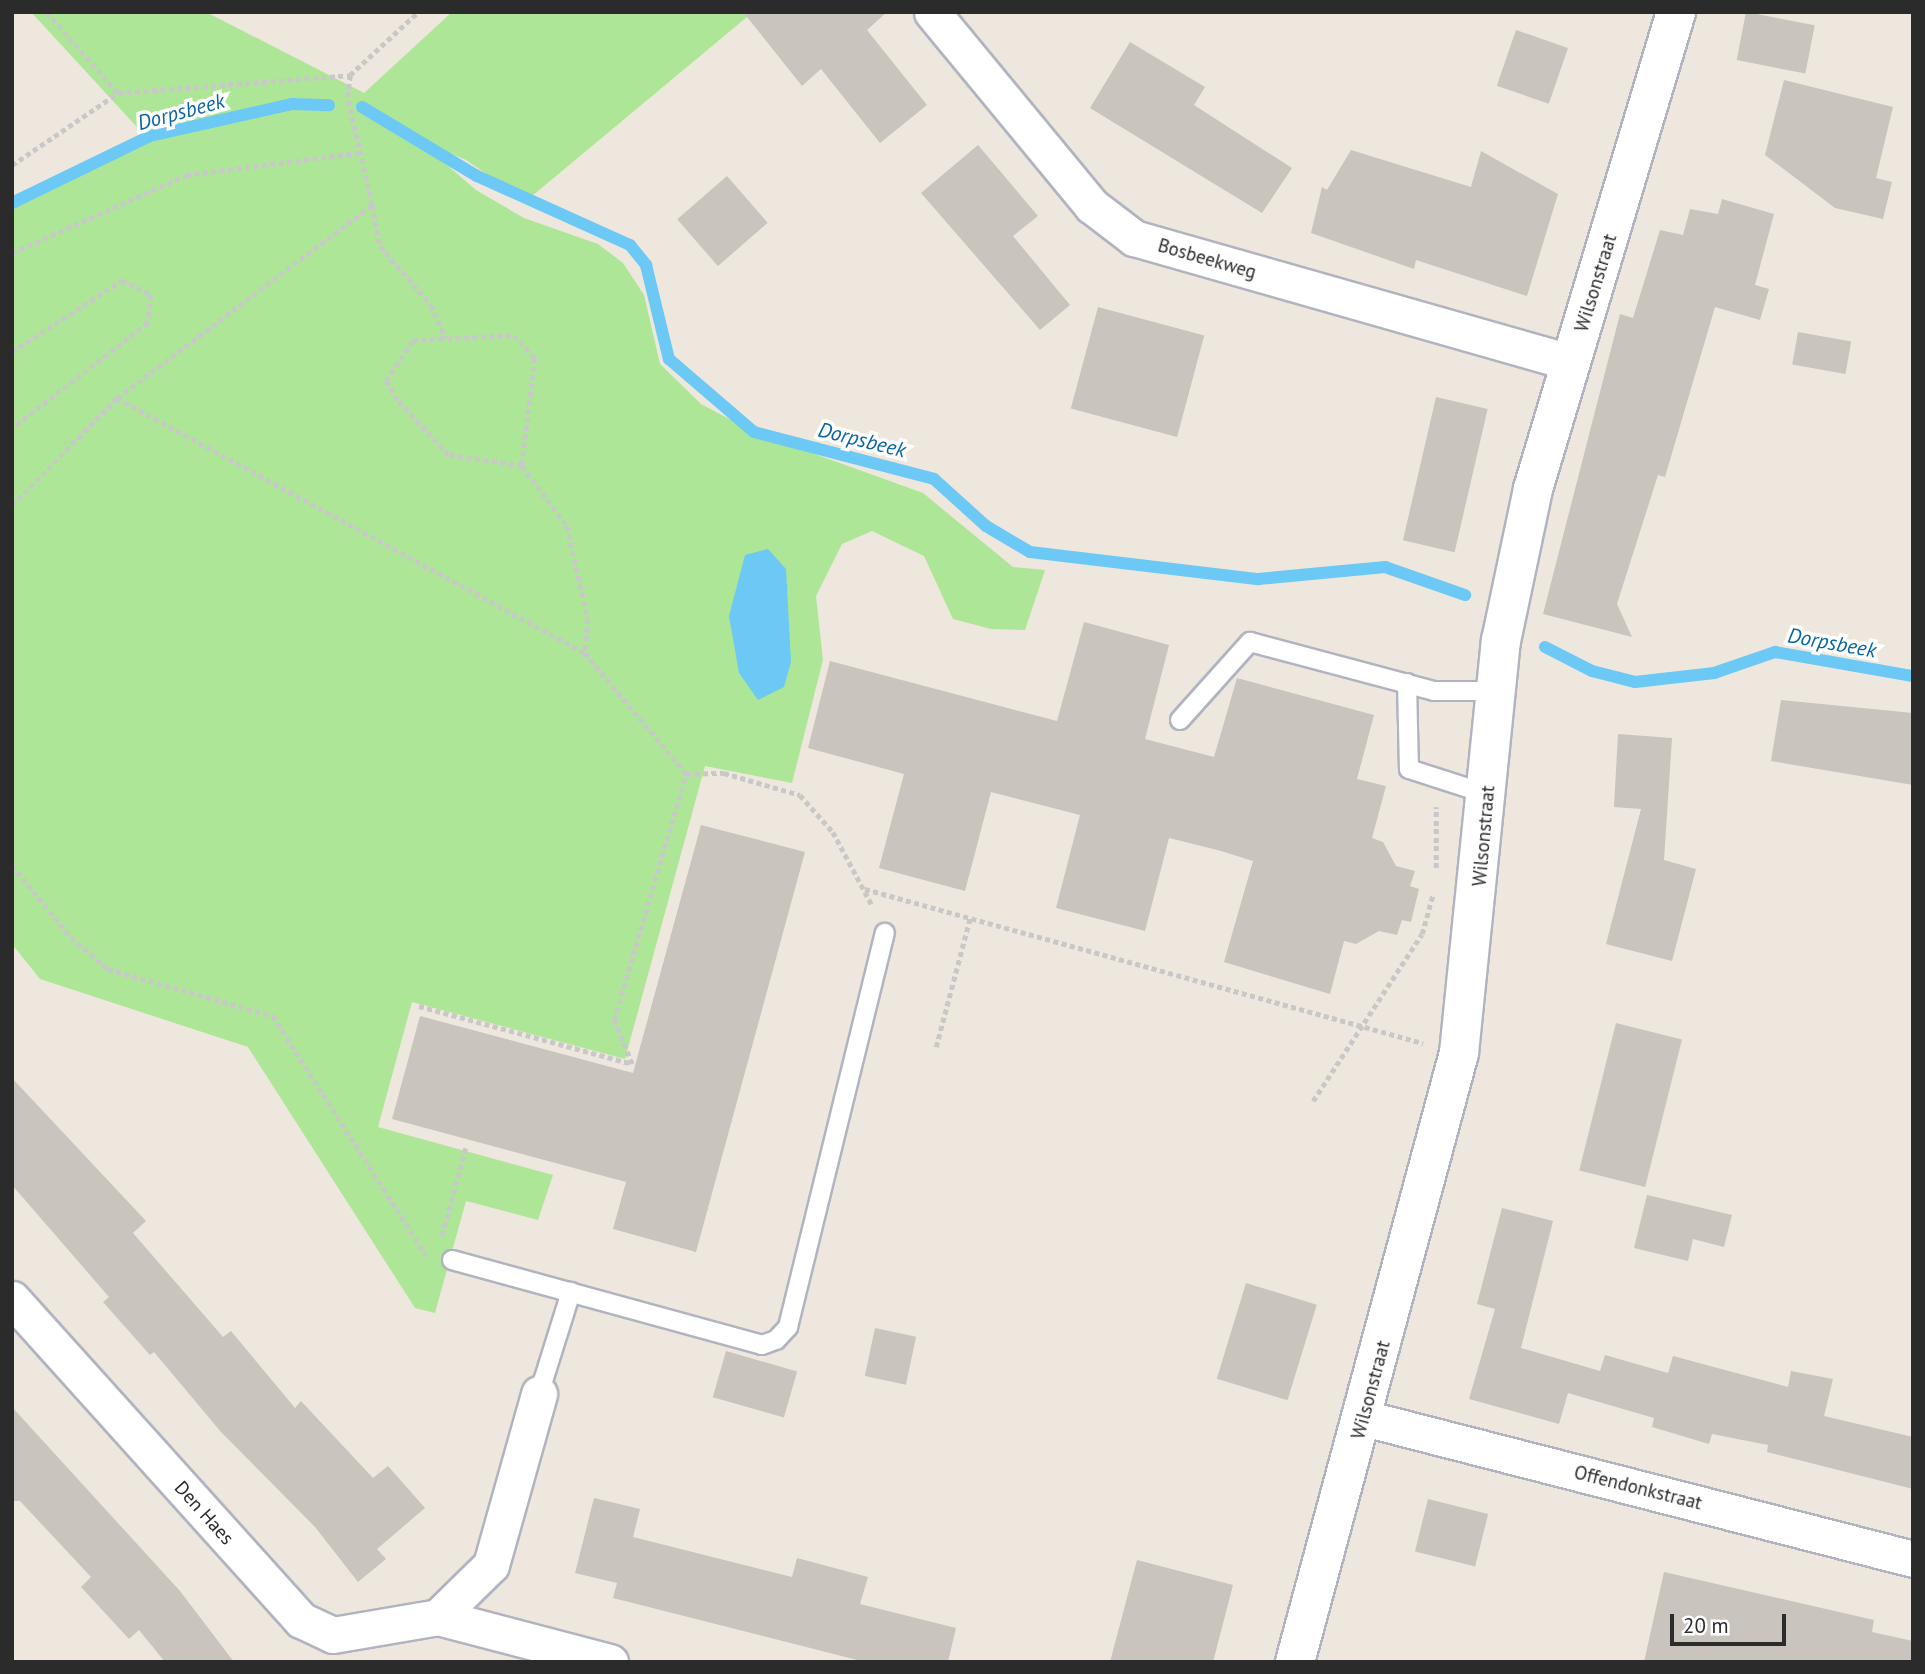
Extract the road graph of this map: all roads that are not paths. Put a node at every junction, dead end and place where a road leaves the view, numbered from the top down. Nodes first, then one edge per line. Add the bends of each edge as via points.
1 (932, 12) edge
2 (1676, 12) edge
3 (1572, 363) junction
4 (1407, 683) junction
5 (1497, 691) junction
6 (1180, 720) dead end
7 (1487, 794) junction
8 (885, 933) road end
9 (444, 1258) road end
10 (571, 1292) junction
11 (12, 1299) edge
12 (539, 1394) joint
13 (1364, 1418) junction
14 (1913, 1559) edge
15 (438, 1617) junction
16 (610, 1662) edge
17 (1295, 1662) edge

1 - 3 street, Bosbeekweg via 1092,206 1134,238
2 - 3 street, Wilsonstraat
3 - 5 street, Wilsonstraat via 1533,489
4 - 5 lane
4 - 6 lane via 1250,642
4 - 7 lane via 1409,769
5 - 7 street, Wilsonstraat
7 - 13 street, Wilsonstraat via 1459,1053
8 - 10 lane via 788,1326 762,1345
9 - 10 lane
10 - 12 lane
11 - 15 street, Den Haes via 301,1620 333,1635
12 - 15 street via 491,1565
13 - 14 street, Offendonkstraat
13 - 17 street, Wilsonstraat
15 - 16 street, Den Haes

